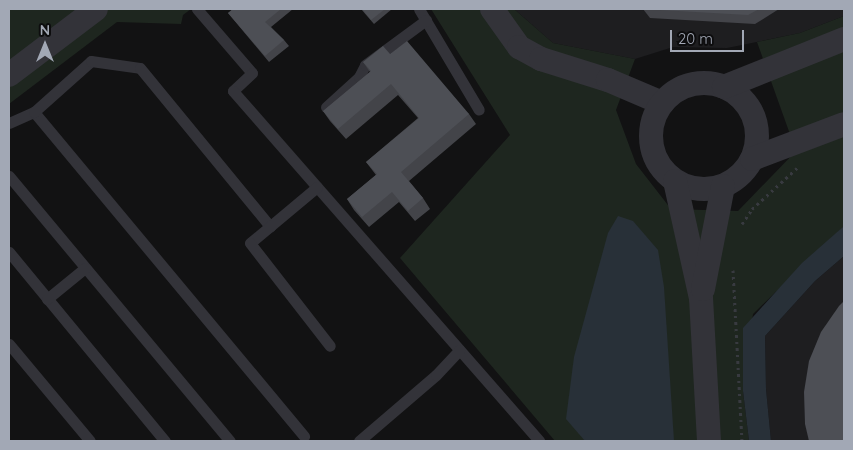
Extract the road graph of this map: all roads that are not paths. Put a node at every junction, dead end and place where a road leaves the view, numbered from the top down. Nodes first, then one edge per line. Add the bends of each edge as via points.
1 (96, 9) edge
2 (197, 9) edge
3 (419, 9) edge
4 (492, 9) edge
5 (426, 20) junction
6 (844, 39) edge
7 (9, 75) edge
8 (724, 87) junction
9 (662, 103) junction
10 (326, 108) edge
11 (479, 110) dead end
12 (34, 112) junction
13 (9, 123) edge
14 (844, 124) edge
15 (752, 159) junction
16 (9, 176) edge
17 (675, 181) junction
18 (723, 186) junction
19 (317, 187) junction
20 (270, 226) junction
21 (9, 252) edge
22 (85, 268) junction
23 (47, 298) junction
24 (702, 298) junction
25 (9, 344) edge
26 (330, 346) dead end
27 (459, 350) junction
28 (304, 436) dead end
29 (359, 440) edge
30 (90, 441) edge
31 (165, 441) edge
32 (230, 441) edge
33 (539, 441) edge
34 (709, 441) edge

1 - 7 street
2 - 19 lane via 252,73 233,91
3 - 5 lane
4 - 9 street via 519,46 541,59 608,80
5 - 10 lane via 365,65 359,77
5 - 11 lane
6 - 8 street
8 - 9 street via 690,85
8 - 15 street via 739,96 750,109 757,142
9 - 17 street via 654,118 652,145 662,169
12 - 13 lane
12 - 20 lane via 92,61 140,68
12 - 28 lane
14 - 15 street
15 - 18 street via 740,175
16 - 22 lane
17 - 18 street via 690,188 707,190
17 - 24 street
18 - 24 street
19 - 20 lane
19 - 27 lane
20 - 26 lane via 250,242
21 - 23 lane
22 - 23 lane
22 - 32 lane
23 - 31 lane
24 - 34 street
25 - 30 lane
27 - 29 lane via 436,375
27 - 33 lane

